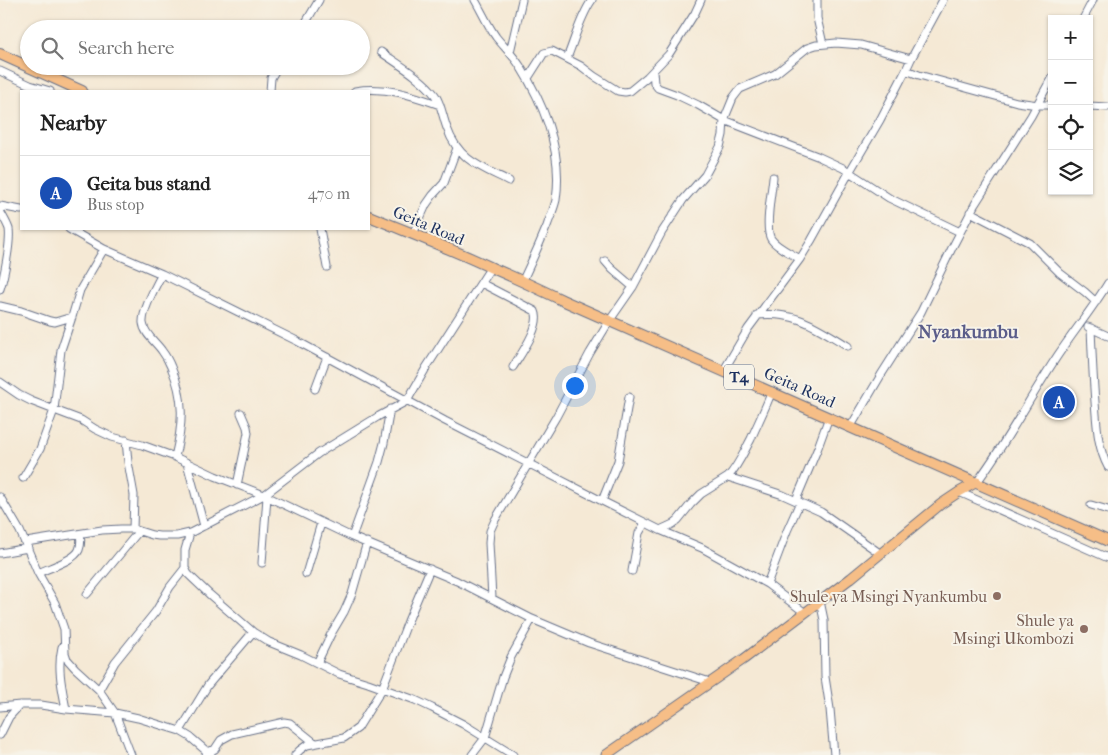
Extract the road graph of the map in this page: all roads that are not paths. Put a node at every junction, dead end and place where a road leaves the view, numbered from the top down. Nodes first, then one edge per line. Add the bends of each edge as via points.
1 (319, 0) edge
2 (475, 0) edge
3 (522, 0) edge
4 (592, 0) edge
5 (701, 0) edge
6 (817, 0) edge
7 (943, 0) edge
8 (1093, 0) edge
9 (1085, 15) edge
10 (307, 20) edge
11 (823, 44) junction
12 (381, 52) dead end
13 (510, 52) junction
14 (0, 54) edge
15 (567, 58) junction
16 (911, 59) junction
17 (20, 63) edge
18 (906, 70) junction
19 (0, 71) edge
20 (653, 72) junction
21 (47, 75) edge
22 (273, 75) edge
23 (528, 78) junction
24 (270, 83) junction
25 (1048, 85) edge
26 (46, 90) edge
27 (80, 90) edge
28 (264, 90) edge
29 (270, 90) edge
30 (368, 90) edge
31 (440, 105) junction
32 (1038, 105) junction
33 (1048, 105) edge
34 (1093, 106) edge
35 (1108, 107) edge
36 (724, 120) junction
37 (457, 148) junction
38 (850, 171) junction
39 (774, 177) dead end
40 (509, 181) dead end
41 (0, 206) edge
42 (20, 210) edge
43 (0, 211) edge
44 (970, 212) junction
45 (370, 216) edge
46 (71, 230) edge
47 (320, 230) edge
48 (960, 232) junction
49 (413, 234) junction
50 (104, 249) junction
51 (800, 259) junction
52 (606, 261) dead end
53 (327, 267) dead end
54 (491, 267) junction
55 (162, 274) junction
56 (522, 282) junction
57 (1108, 282) edge
58 (481, 283) junction
59 (633, 287) junction
60 (0, 289) edge
61 (1096, 302) junction
62 (0, 306) edge
63 (757, 315) junction
64 (72, 317) junction
65 (610, 320) junction
66 (1081, 324) junction
67 (1090, 328) junction
68 (1108, 336) edge
69 (848, 346) dead end
70 (327, 357) junction
71 (513, 367) dead end
72 (724, 370) junction
73 (0, 382) edge
74 (315, 389) dead end
75 (772, 391) junction
76 (629, 397) dead end
77 (407, 401) junction
78 (390, 409) junction
79 (54, 410) junction
80 (241, 413) dead end
81 (829, 417) junction
82 (851, 426) junction
83 (126, 440) junction
84 (175, 457) junction
85 (529, 463) junction
86 (187, 464) junction
87 (1108, 467) edge
88 (728, 477) junction
89 (23, 478) dead end
90 (977, 482) junction
91 (237, 485) junction
92 (958, 492) junction
93 (265, 496) junction
94 (0, 497) edge
95 (602, 501) junction
96 (798, 501) junction
97 (1091, 505) dead end
98 (1108, 510) edge
99 (321, 523) junction
100 (646, 523) junction
101 (204, 526) junction
102 (136, 530) junction
103 (660, 530) junction
104 (190, 533) junction
105 (80, 534) junction
106 (352, 537) junction
107 (1108, 541) edge
108 (367, 542) junction
109 (27, 545) junction
110 (0, 553) edge
111 (881, 554) junction
112 (1108, 558) edge
113 (262, 563) dead end
114 (185, 568) junction
115 (430, 570) junction
116 (632, 571) dead end
117 (38, 573) junction
118 (306, 574) dead end
119 (768, 584) junction
120 (87, 594) dead end
121 (492, 598) junction
122 (820, 602) junction
123 (804, 612) junction
124 (532, 619) junction
125 (253, 632) junction
126 (65, 640) junction
127 (317, 663) junction
128 (710, 682) junction
129 (382, 689) junction
130 (99, 690) junction
131 (1, 705) edge
132 (20, 705) junction
133 (66, 709) junction
134 (115, 713) junction
135 (180, 731) junction
136 (0, 735) edge
137 (485, 738) junction
138 (315, 744) junction
139 (612, 753) edge
140 (208, 754) edge
141 (131, 755) edge
142 (295, 755) edge
143 (472, 755) edge
144 (513, 755) edge
145 (834, 755) edge

1 - 10 street
2 - 13 street via 495,35
3 - 13 street
4 - 15 street
5 - 20 street via 669,54
6 - 11 street
7 - 16 street
8 - 9 street
11 - 16 street via 861,46
11 - 36 street via 807,48 774,74 740,89
12 - 31 street via 435,94
13 - 23 street
14 - 17 highway
15 - 20 street via 618,91 630,91
15 - 23 street via 552,51 544,53
16 - 18 street
18 - 32 street
18 - 38 street
19 - 26 street
20 - 36 street via 656,87
21 - 27 highway
22 - 24 street
23 - 56 street via 552,135 557,182 553,212
24 - 28 street
24 - 29 street
25 - 32 street
30 - 31 street via 398,91
31 - 37 street via 448,133
32 - 33 street
32 - 44 street
34 - 35 street
36 - 38 street
36 - 59 street via 722,141 715,157 662,232
37 - 40 street via 468,159
37 - 49 street via 444,184 426,205
38 - 48 street via 889,198
38 - 51 street
39 - 51 street via 768,218 770,236 776,244
41 - 42 street
43 - 60 street via 9,235
44 - 48 street
44 - 61 street via 1030,243
45 - 49 highway, Geita Road / T4
46 - 50 street
47 - 53 street
48 - 82 street via 921,312
49 - 54 highway, Geita Road / T4
50 - 55 street
50 - 64 street via 80,290
51 - 63 street
52 - 59 street
54 - 56 highway, Geita Road / T4
54 - 58 street
55 - 70 street
55 - 84 street via 150,298 143,324 168,360 180,392 182,426
56 - 65 highway, Geita Road / T4
57 - 61 street
58 - 71 street via 535,311 538,316
58 - 77 street
59 - 65 street
61 - 66 street
62 - 64 street via 55,322
63 - 69 street via 775,314 802,320
63 - 72 street
64 - 79 street via 61,350
65 - 72 highway, Geita Road / T4
65 - 85 street
66 - 67 street
66 - 90 street
67 - 68 street
67 - 87 street via 1098,436
70 - 74 street
70 - 77 street
72 - 75 highway, Geita Road / T4
73 - 79 street via 31,402
75 - 81 highway, Geita Road / T4
75 - 88 street via 743,455
76 - 95 street via 622,446
77 - 78 street
77 - 85 street
78 - 93 street via 319,453
78 - 106 street via 379,462
79 - 83 street
79 - 89 street via 40,449
80 - 91 street via 248,433
81 - 82 highway, Geita Road / T4
81 - 96 street
82 - 90 highway, Geita Road / T4
83 - 84 street
83 - 102 street
84 - 86 street
85 - 95 street
85 - 121 street via 490,530
86 - 91 street
86 - 101 street
88 - 96 street
88 - 103 street via 701,494 673,524
90 - 92 main road
90 - 107 highway, Geita Road / T4
91 - 93 street
92 - 111 main road
92 - 112 street
93 - 99 street
93 - 101 street
93 - 113 street
94 - 109 street
95 - 100 street
96 - 111 street via 821,512
96 - 119 street
97 - 98 street
99 - 106 street
99 - 118 street
100 - 103 street
100 - 116 street via 639,533
101 - 104 street
102 - 104 street via 159,536
102 - 105 street
102 - 120 street
103 - 119 street via 702,548
104 - 114 street via 185,550
105 - 109 street
105 - 117 street via 81,544 76,555
106 - 108 street
108 - 115 street
108 - 127 street via 352,594
109 - 110 street
109 - 117 street
111 - 122 main road
114 - 125 street via 203,589
114 - 130 street via 156,612 115,662
115 - 121 street
115 - 129 street
117 - 126 street via 56,603
119 - 123 street
121 - 124 street
122 - 123 main road
122 - 145 street
123 - 128 main road
124 - 128 street via 589,643
124 - 137 street via 503,677
125 - 127 street
125 - 135 street via 208,686
126 - 130 street via 65,653 71,665
126 - 133 street via 61,648 60,670
127 - 129 street
128 - 139 main road
129 - 137 street via 432,708
129 - 138 street via 353,732 344,738
130 - 134 street
131 - 132 street
132 - 133 street
132 - 136 street
133 - 134 street
134 - 135 street
134 - 141 street
135 - 140 street
137 - 143 street
137 - 144 street
138 - 140 street via 290,723 284,722 232,734
138 - 142 street via 307,745

